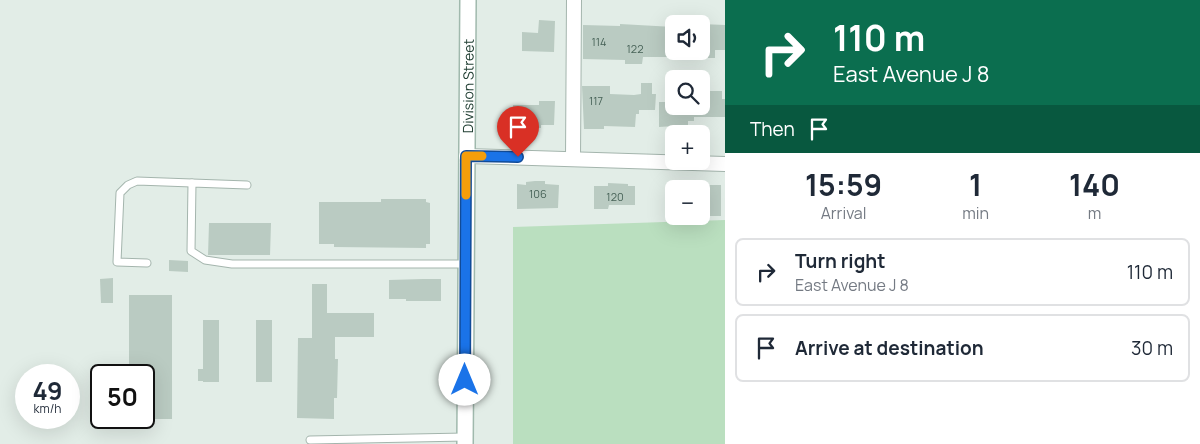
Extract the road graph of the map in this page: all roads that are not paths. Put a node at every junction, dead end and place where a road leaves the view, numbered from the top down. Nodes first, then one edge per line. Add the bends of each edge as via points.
1 (468, 0) edge
2 (574, 0) edge
3 (466, 156) junction
4 (573, 159) junction
5 (725, 164) edge
6 (192, 183) junction
7 (247, 185) dead end
8 (147, 263) dead end
9 (465, 264) junction
10 (310, 440) dead end
11 (465, 441) edge

1 - 3 main road, Division Street
2 - 4 street
3 - 4 street
3 - 9 main road, Division Street
4 - 5 street
6 - 7 lane
6 - 8 lane via 137,181 120,193 117,262
6 - 9 lane via 190,251 205,260 232,264
9 - 11 main road, Division Street
10 - 11 lane

